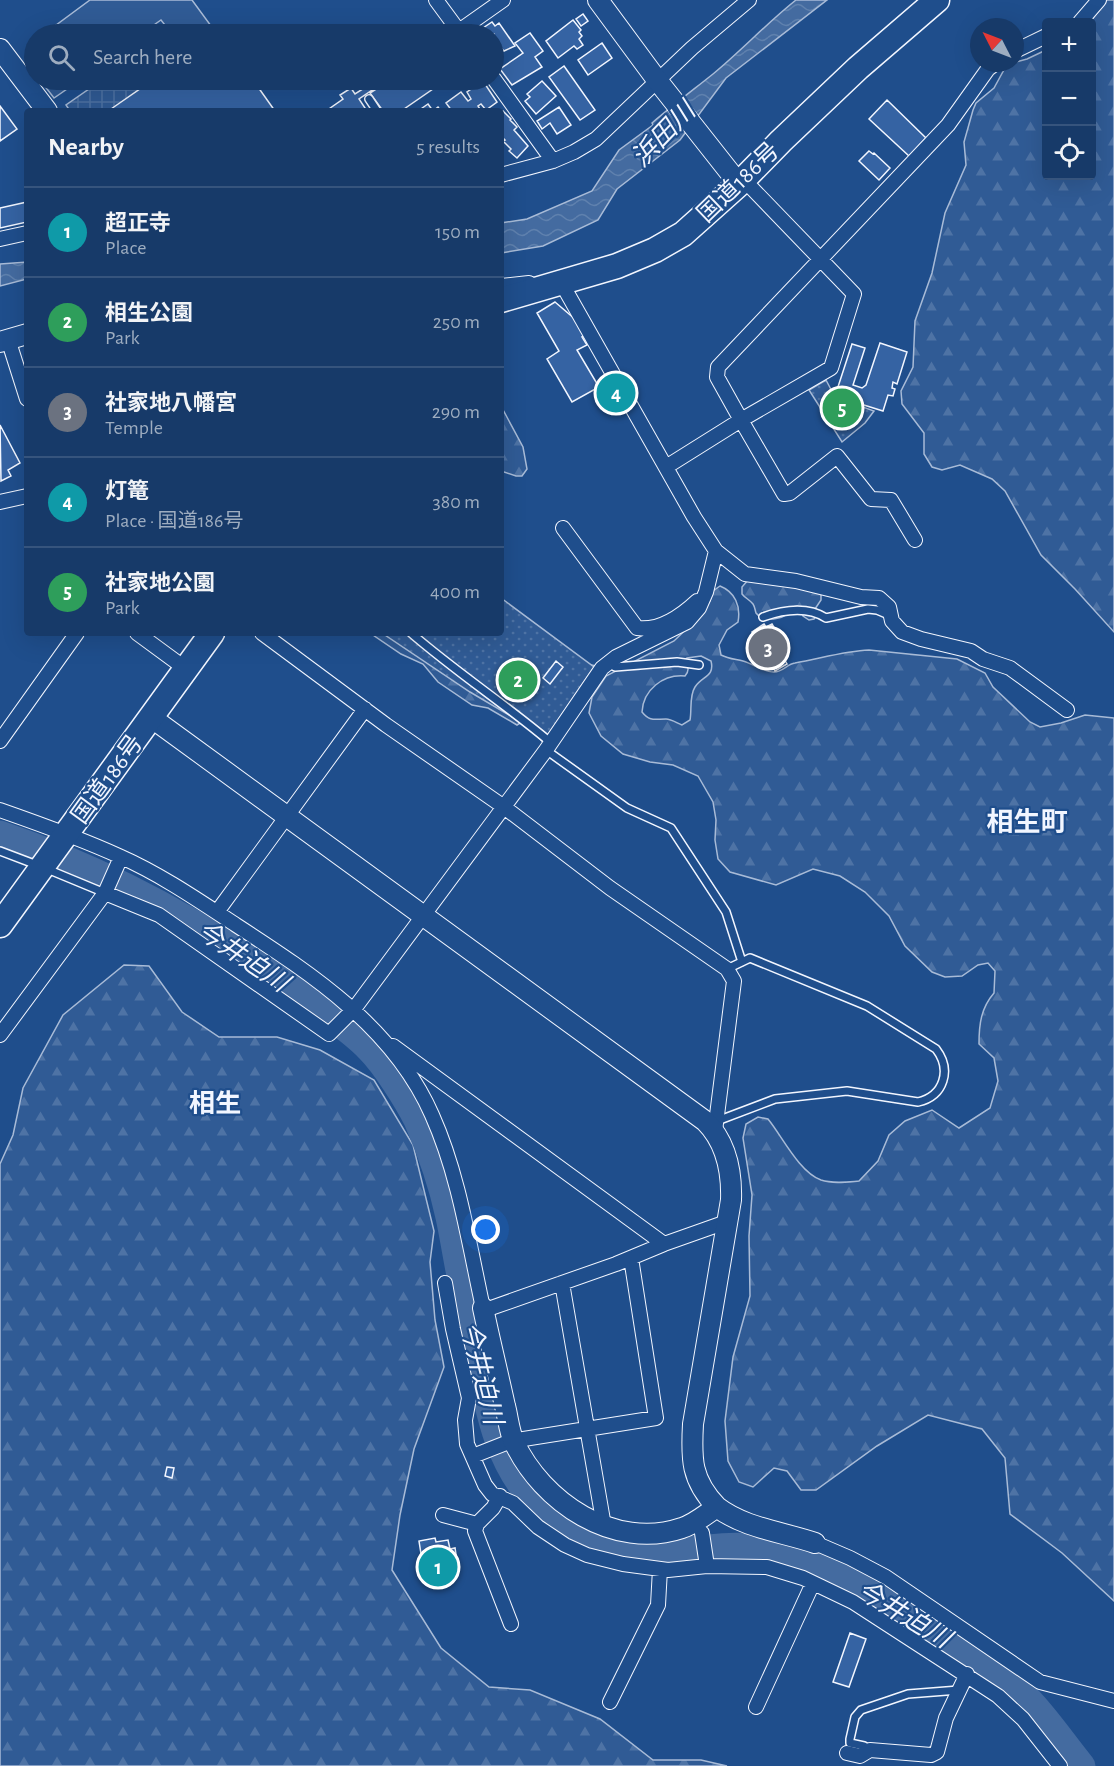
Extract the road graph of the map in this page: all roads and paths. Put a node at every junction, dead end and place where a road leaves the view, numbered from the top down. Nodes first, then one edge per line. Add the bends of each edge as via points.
1 (436, 0) edge
2 (503, 0) edge
3 (598, 0) edge
4 (749, 0) edge
5 (936, 0) edge
6 (1100, 0) edge
7 (1084, 18) edge
8 (453, 24) edge
9 (472, 24) edge
10 (1042, 38) edge
11 (1024, 47) edge
12 (0, 49) edge
13 (986, 72) edge
14 (24, 81) edge
15 (659, 82) junction
16 (30, 90) edge
17 (502, 90) edge
18 (369, 99) dead end
19 (44, 108) edge
20 (375, 108) edge
21 (553, 161) junction
22 (504, 174) edge
23 (737, 178) junction
24 (24, 234) edge
25 (0, 239) edge
26 (821, 258) junction
27 (562, 284) junction
28 (504, 286) edge
29 (504, 299) edge
30 (24, 335) edge
31 (4, 341) edge
32 (24, 391) edge
33 (741, 420) junction
34 (666, 467) junction
35 (24, 497) edge
36 (0, 502) edge
37 (563, 528) dead end
38 (915, 540) dead end
39 (716, 551) junction
40 (705, 592) junction
41 (891, 616) junction
42 (763, 617) dead end
43 (74, 636) edge
44 (141, 636) edge
45 (210, 636) edge
46 (266, 636) edge
47 (414, 636) edge
48 (608, 663) junction
49 (699, 665) dead end
50 (186, 669) junction
51 (365, 709) junction
52 (1066, 710) dead end
53 (152, 718) junction
54 (0, 741) edge
55 (548, 746) junction
56 (504, 807) junction
57 (0, 810) edge
58 (288, 817) junction
59 (64, 838) junction
60 (0, 851) edge
61 (119, 861) junction
62 (45, 865) junction
63 (106, 890) junction
64 (217, 912) junction
65 (422, 915) junction
66 (0, 925) edge
67 (742, 962) junction
68 (727, 969) junction
69 (351, 1013) junction
70 (0, 1035) edge
71 (386, 1041) junction
72 (716, 1126) junction
73 (729, 1221) junction
74 (664, 1244) junction
75 (632, 1258) junction
76 (445, 1283) dead end
77 (562, 1283) junction
78 (483, 1308) junction
79 (587, 1428) junction
80 (512, 1441) junction
81 (476, 1455) junction
82 (500, 1496) junction
83 (717, 1507) junction
84 (443, 1515) dead end
85 (477, 1524) junction
86 (604, 1526) junction
87 (702, 1533) dead end
88 (815, 1543) joint
89 (707, 1562) junction
90 (660, 1569) junction
91 (813, 1583) junction
92 (511, 1624) dead end
93 (967, 1674) junction
94 (960, 1690) junction
95 (1114, 1701) edge
96 (610, 1702) dead end
97 (756, 1707) dead end
98 (870, 1750) junction
99 (847, 1753) dead end
100 (1060, 1766) edge

1 - 8 street
2 - 9 street
3 - 15 street
4 - 15 street
5 - 23 highway, 国道186号
6 - 7 street
10 - 11 street
12 - 14 street
13 - 26 street via 948,125
15 - 21 street via 596,139
15 - 23 street
16 - 19 street
17 - 21 street
18 - 20 lane
21 - 22 street
23 - 26 street
23 - 27 highway, 国道186号 via 683,234 617,266
24 - 25 street
26 - 33 street via 718,367 717,377
26 - 33 street via 854,294 831,368
27 - 28 street
27 - 29 highway, 国道186号
27 - 34 street
30 - 31 street
31 - 32 street
33 - 34 street
33 - 38 street via 784,494 837,456 872,499 891,500
34 - 39 street
35 - 36 street
37 - 40 street via 637,628 662,625 684,612
39 - 40 street
39 - 41 street via 745,574 879,598 889,607
40 - 48 street via 699,608 687,622
41 - 42 lane via 868,609 826,618 794,609
41 - 52 street via 902,632 971,651 1010,668
43 - 54 street
44 - 50 street
45 - 50 highway, 国道186号
46 - 51 street
47 - 55 lane via 526,722
48 - 49 lane via 615,667 677,662
48 - 55 street
50 - 53 highway, 国道186号
51 - 56 street
51 - 58 street
53 - 58 street
53 - 59 highway, 国道186号
55 - 56 street
55 - 67 lane via 627,808 671,828 726,912
56 - 65 street
56 - 68 street via 610,888
57 - 59 street
58 - 64 street
58 - 65 street
59 - 61 street
59 - 62 highway, 国道186号
60 - 62 lane
61 - 63 street
61 - 64 street via 191,895
62 - 63 lane
62 - 66 highway, 国道186号
63 - 69 street via 159,915 326,1034 332,1033
63 - 70 street
64 - 69 street via 296,966
65 - 69 street
65 - 72 street
67 - 68 lane
67 - 72 lane via 750,958 867,1006 936,1049 945,1072 942,1085 928,1100 918,1102 847,1091 775,1099
68 - 72 street via 734,981
69 - 71 street
71 - 74 street
71 - 78 street via 419,1090 442,1141
72 - 73 street via 732,1183
73 - 74 street
73 - 83 street via 693,1424 692,1459 697,1478
74 - 75 street
75 - 77 street
75 - 79 street via 656,1418
76 - 81 street via 469,1398 465,1420 467,1444
77 - 78 street
77 - 79 street
78 - 80 street
79 - 80 street
79 - 86 street
80 - 81 street
80 - 86 street via 556,1498
81 - 82 street via 485,1485 492,1494
82 - 85 street
82 - 90 street via 565,1545 623,1564
83 - 86 street via 683,1528 665,1532 634,1533
83 - 88 street via 734,1518
84 - 85 street
85 - 92 street via 475,1531
87 - 89 street
88 - 95 street via 886,1577 1040,1682
89 - 90 street via 693,1568
89 - 91 street via 767,1567
90 - 96 street via 658,1605
91 - 93 street via 853,1602
91 - 97 street
93 - 94 street
93 - 100 street via 1023,1719
94 - 98 street via 946,1718 937,1752 931,1755
94 - 98 lane via 908,1694 861,1710 855,1717 850,1739 852,1744
98 - 99 street via 860,1756

